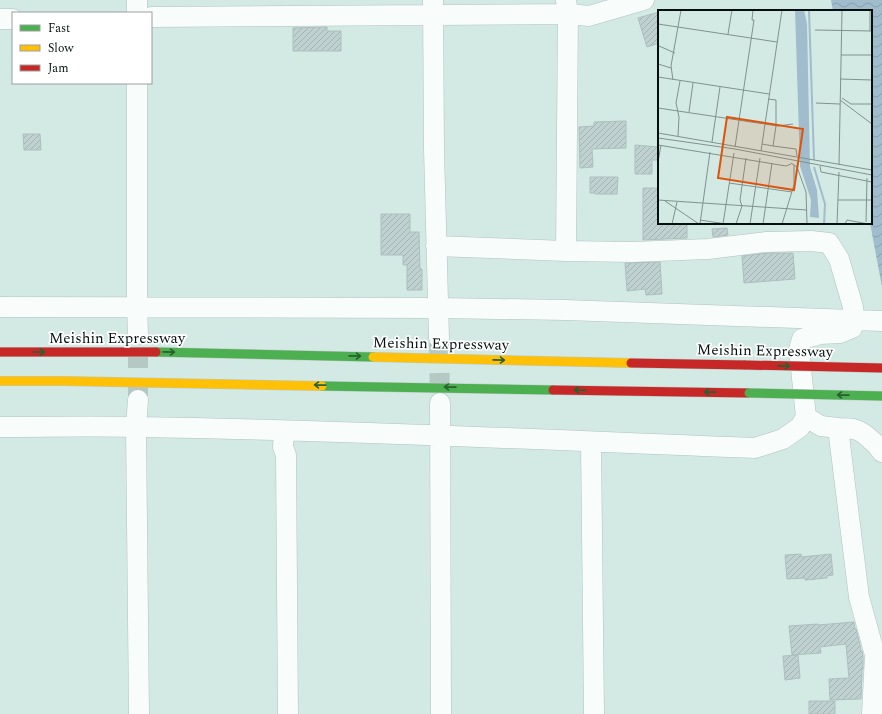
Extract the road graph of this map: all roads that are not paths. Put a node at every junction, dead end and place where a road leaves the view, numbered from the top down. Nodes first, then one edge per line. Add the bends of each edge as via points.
1 (137, 0) edge
2 (644, 0) edge
3 (433, 7) edge
4 (567, 7) edge
5 (137, 12) edge
6 (152, 17) edge
7 (0, 19) edge
8 (12, 19) edge
9 (137, 84) edge
10 (436, 246) junction
11 (566, 251) junction
12 (0, 307) edge
13 (137, 307) junction
14 (438, 308) junction
15 (854, 320) junction
16 (882, 321) edge
17 (138, 334) tunnel mouth
18 (438, 338) tunnel mouth
19 (0, 352) edge
20 (882, 368) edge
21 (0, 381) edge
22 (882, 396) edge
23 (138, 400) tunnel mouth
24 (440, 403) tunnel mouth
25 (806, 417) junction
26 (0, 427) edge
27 (136, 427) junction
28 (838, 428) junction
29 (284, 431) junction
30 (441, 436) junction
31 (591, 442) junction
32 (882, 452) edge
33 (139, 714) edge
34 (288, 714) edge
35 (441, 714) edge
36 (594, 714) edge
37 (872, 714) edge

1 - 5 street
2 - 4 street via 589,16
3 - 4 street
3 - 6 street via 279,17
3 - 10 street
4 - 11 street
7 - 8 street
9 - 13 street
10 - 11 street
10 - 14 street
11 - 15 street via 632,252 708,249 766,242 829,243 839,259 853,307
12 - 13 street
13 - 14 street
13 - 17 street
14 - 15 street
14 - 18 street
15 - 16 street
15 - 25 street via 852,328 840,333 820,334 802,340 799,349
19 -> 20 highway, Meishin Expressway, bridge via 144,352
22 -> 21 highway, bridge
23 - 27 street
24 - 30 street
25 - 28 street via 821,426
25 - 31 street via 800,427 784,439 755,448
26 - 27 street
27 - 29 street
27 - 33 street
28 - 32 street via 863,432
28 - 37 street via 859,597 875,655
29 - 30 street
29 - 34 street
30 - 31 street
30 - 35 street
31 - 36 street

